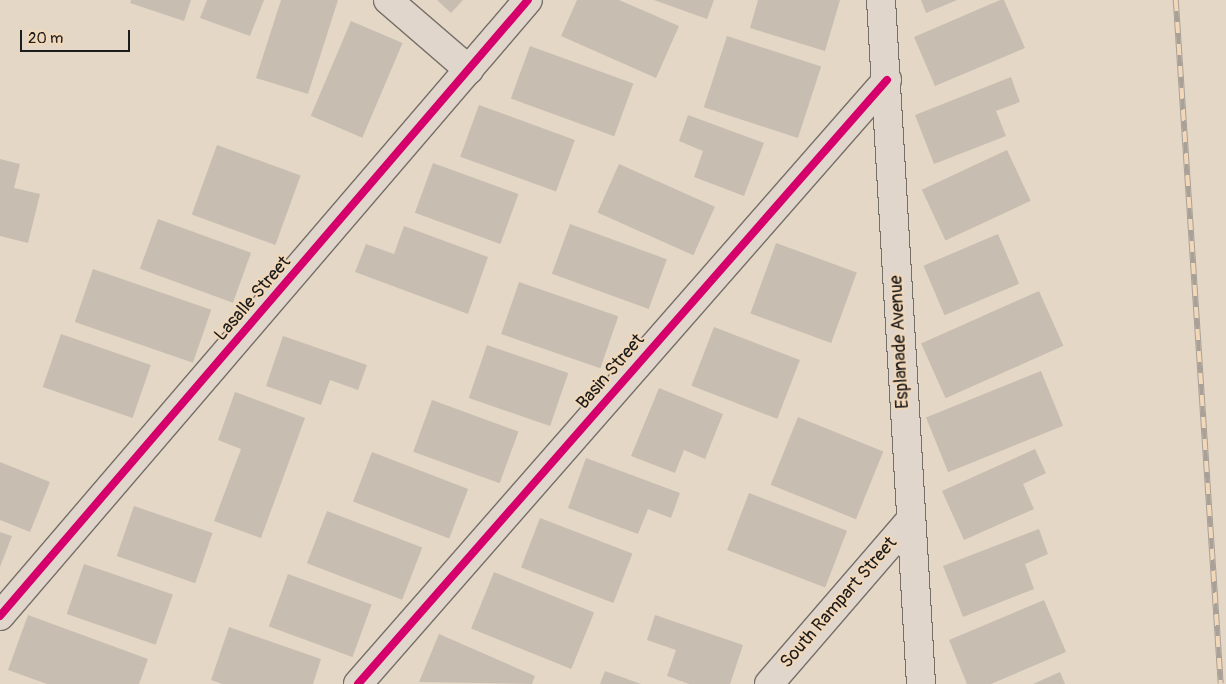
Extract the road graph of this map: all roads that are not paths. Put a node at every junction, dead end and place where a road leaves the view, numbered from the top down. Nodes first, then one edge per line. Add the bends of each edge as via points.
1 (388, 0) edge
2 (528, 0) edge
3 (881, 0) edge
4 (469, 70) junction
5 (887, 80) junction
6 (909, 522) junction
7 (0, 616) edge
8 (358, 684) edge
9 (769, 684) edge
10 (921, 684) edge

1 - 4 street
2 - 4 street, Lasalle Street
3 - 5 street, Esplanade Avenue
4 - 7 street, Lasalle Street
5 - 6 street, Esplanade Avenue
5 - 8 street, Basin Street
6 - 9 street, South Rampart Street
6 - 10 street, Esplanade Avenue

